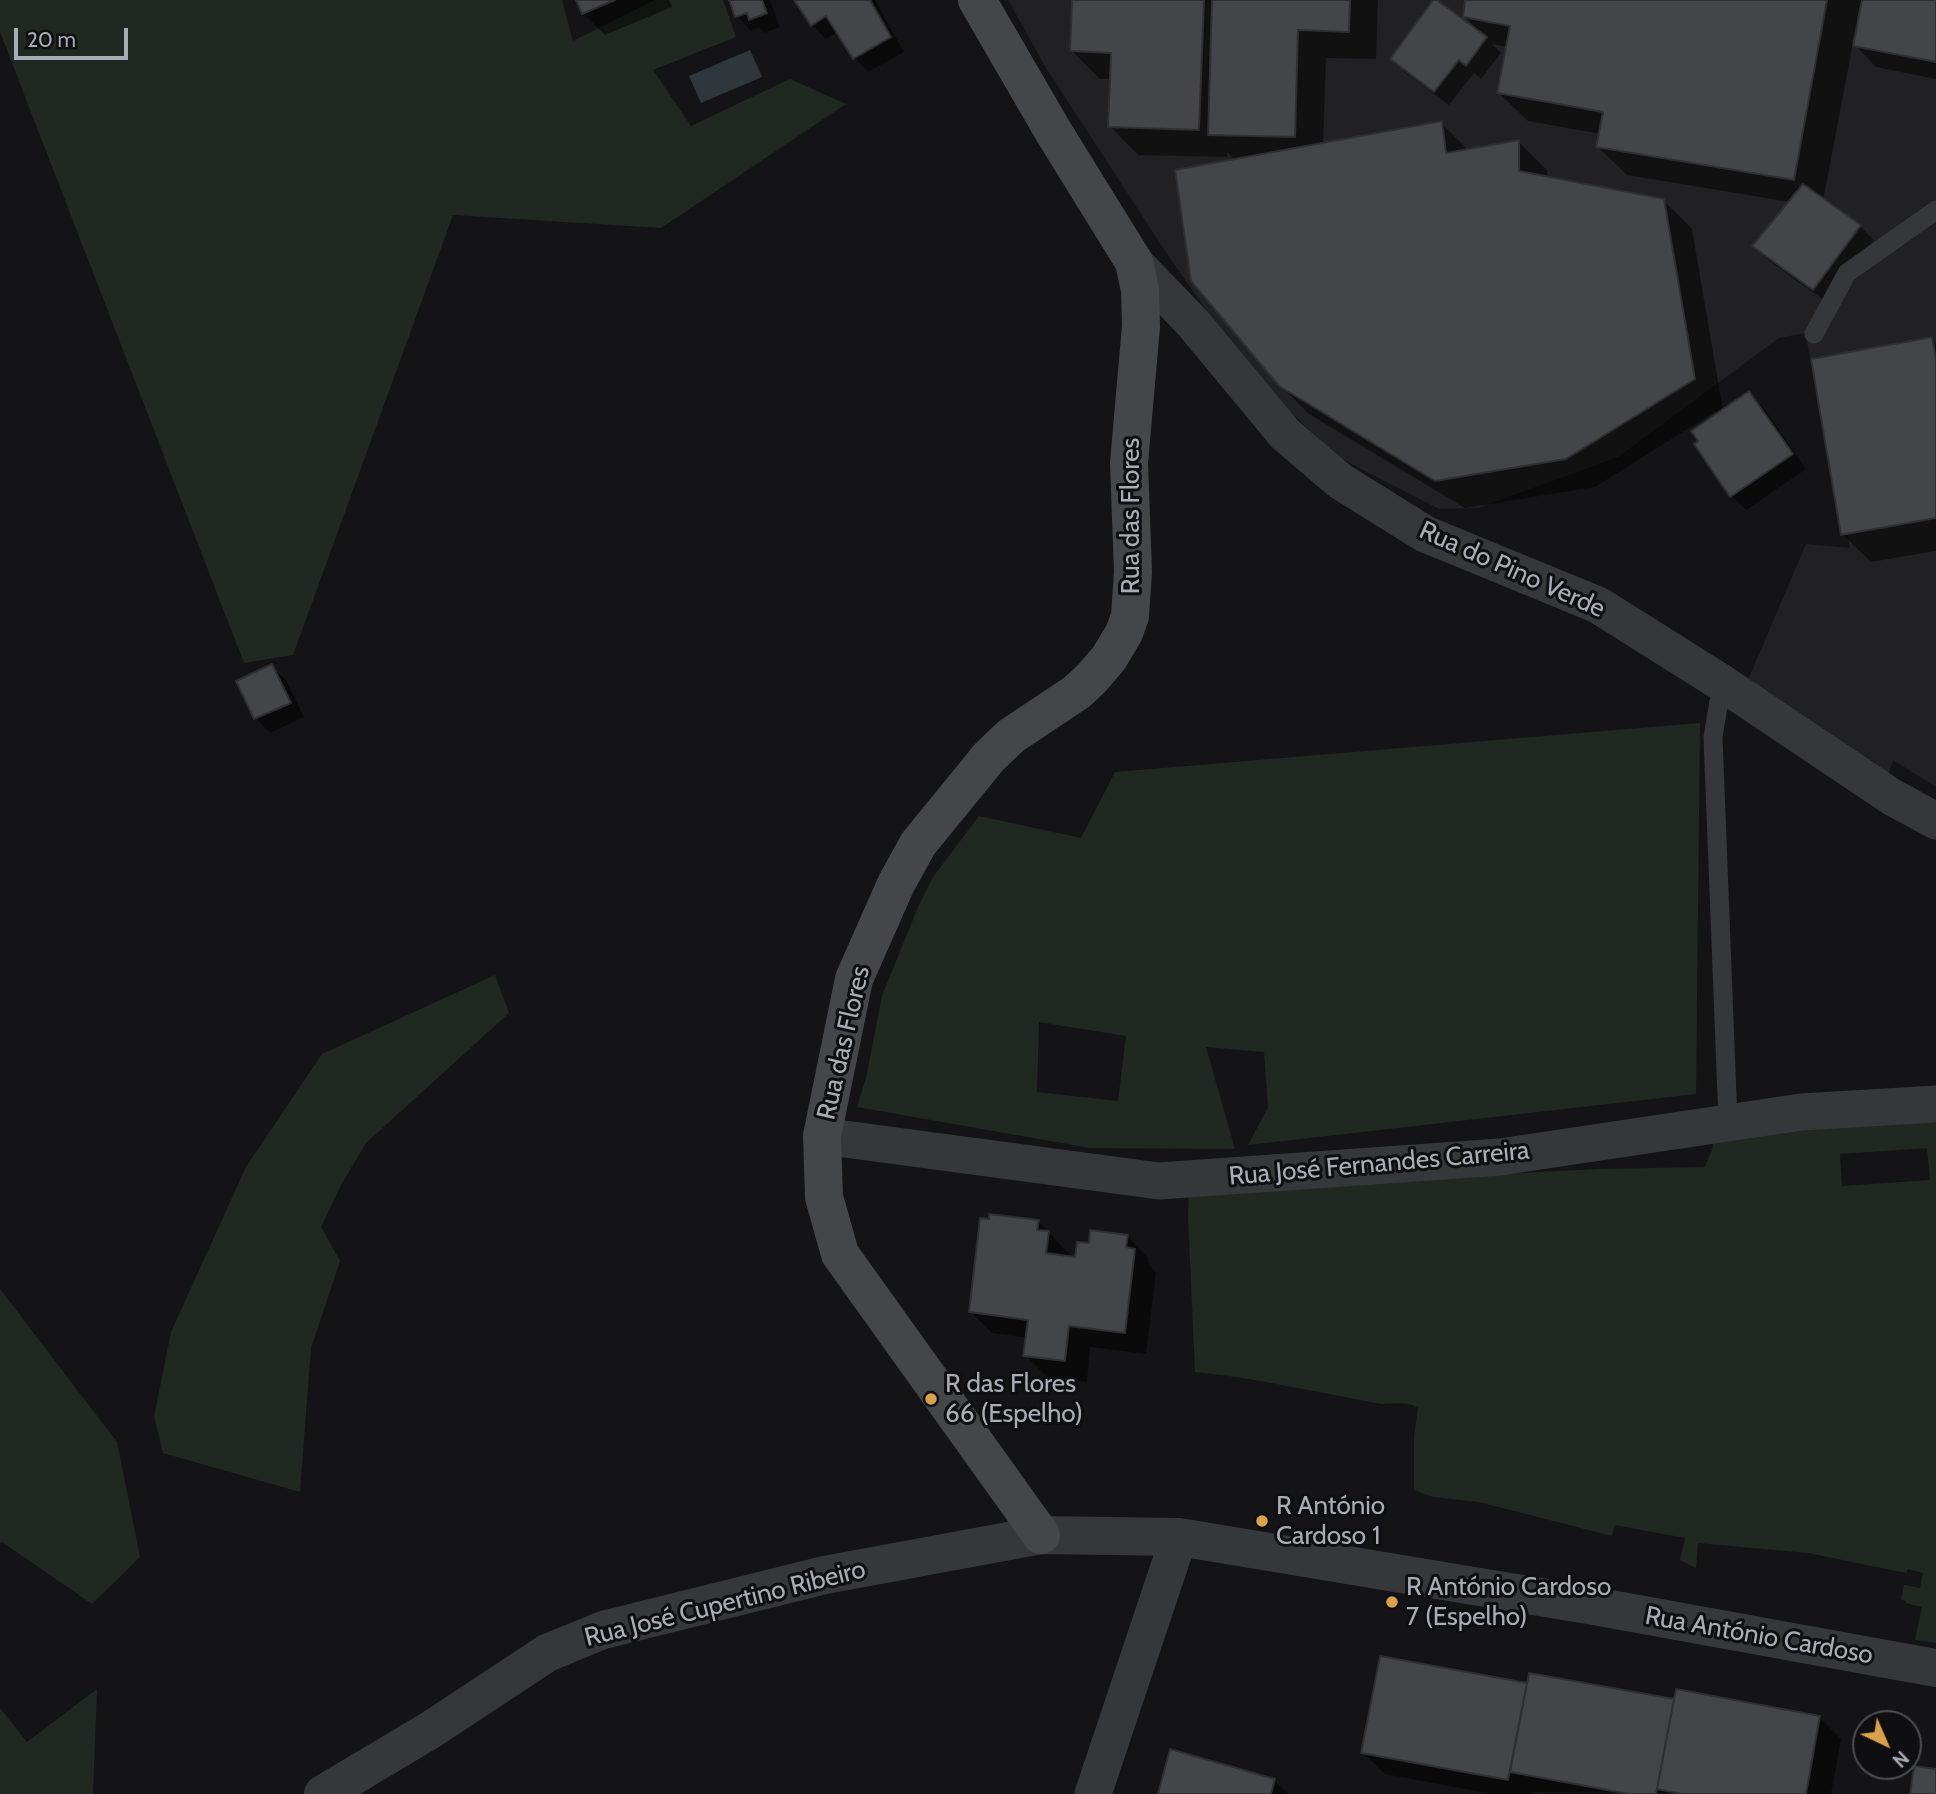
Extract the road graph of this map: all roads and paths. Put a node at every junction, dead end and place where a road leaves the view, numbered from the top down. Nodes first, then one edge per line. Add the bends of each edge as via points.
1 (977, 0) edge
2 (1936, 210) edge
3 (1134, 262) junction
4 (1814, 334) dead end
5 (1722, 683) junction
6 (1936, 821) edge
7 (1936, 1104) edge
8 (1728, 1122) junction
9 (822, 1136) junction
10 (1041, 1535) junction
11 (1179, 1537) junction
12 (1936, 1668) edge
13 (323, 1794) edge
14 (1093, 1794) edge

1 - 3 main road, Rua das Flores
2 - 4 lane via 1847,273
3 - 5 street, Rua do Pino Verde via 1192,322 1285,433 1340,481 1425,534 1598,605
3 - 9 main road, Rua das Flores via 1141,326 1129,463 1133,572 1124,633 1109,659 1077,692 1004,743 918,844 854,979
5 - 6 street, Rua do Pino Verde via 1858,775
5 - 8 lane via 1713,737
7 - 8 street, Rua José Fernandes Carreira via 1801,1111
8 - 9 street, Rua José Fernandes Carreira via 1500,1157 1159,1181
9 - 10 main road, Rua das Flores via 824,1197 840,1254
10 - 11 street, Rua António Cardoso
10 - 13 street, Rua José Cupertino Ribeiro via 825,1576 603,1630 547,1653
11 - 12 street, Rua António Cardoso
11 - 14 street

